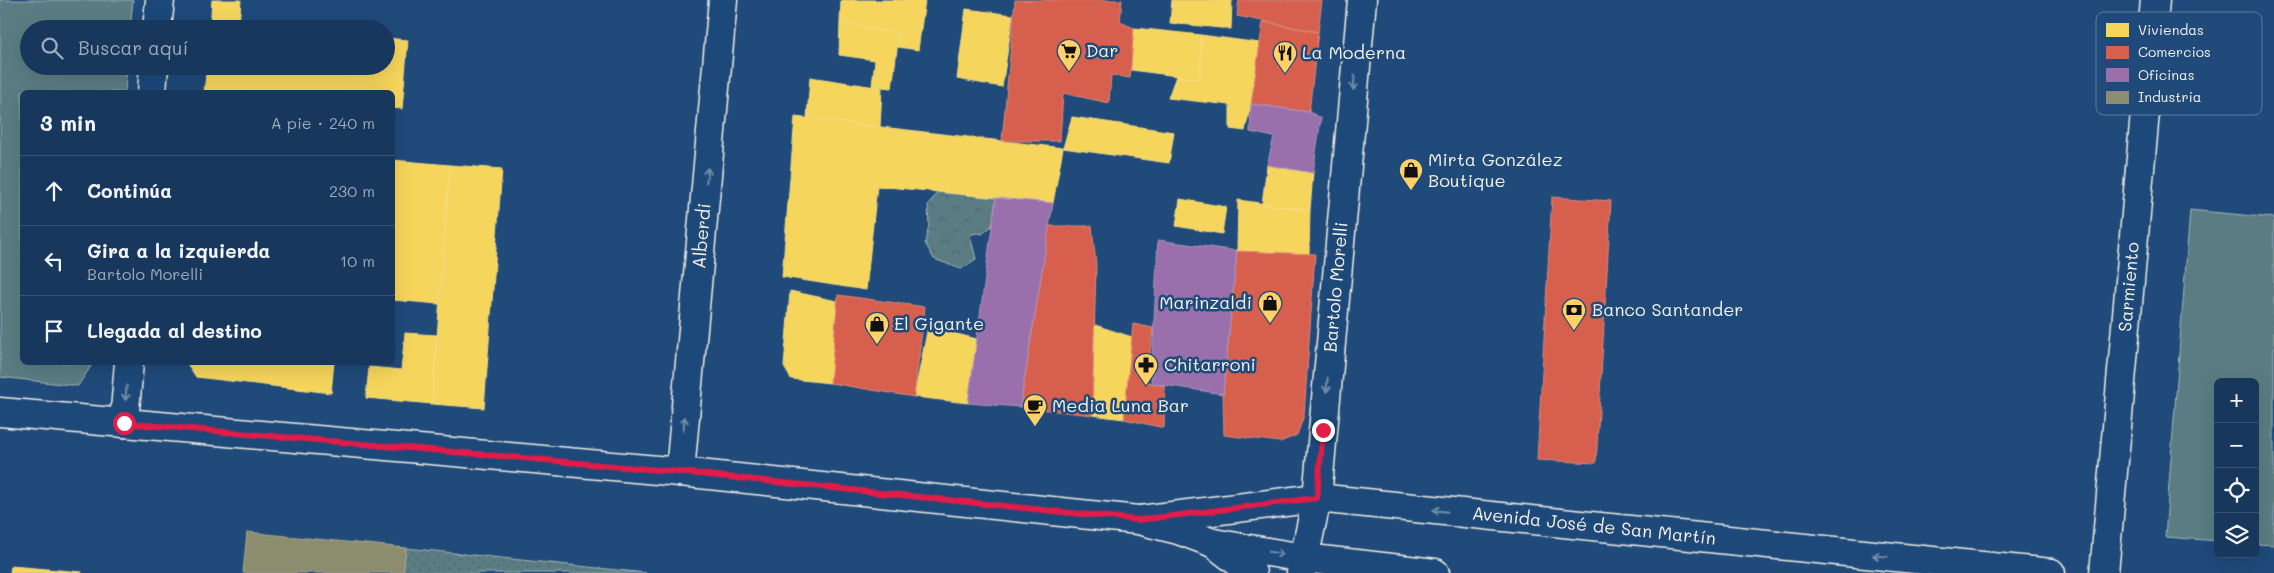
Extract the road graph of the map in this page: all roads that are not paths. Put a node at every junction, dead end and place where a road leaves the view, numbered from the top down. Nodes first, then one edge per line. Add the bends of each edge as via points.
1 (160, 0) edge
2 (723, 0) edge
3 (1362, 0) edge
4 (158, 20) edge
5 (153, 75) edge
6 (152, 90) edge
7 (2145, 115) edge
8 (129, 365) edge
9 (0, 412) edge
10 (124, 423) junction
11 (680, 472) junction
12 (1317, 498) junction
13 (1138, 520) junction
14 (1213, 543) junction
15 (1302, 566) edge
16 (1252, 573) edge
17 (1435, 573) edge
18 (2051, 573) edge
19 (2104, 573) edge

1 - 4 street
11 -> 2 street, Alberdi
3 -> 12 street, Bartolo Morelli
5 - 6 street
7 - 19 street, Sarmiento
8 -> 10 street
9 - 10 street, Avenida José de San Martín
10 - 11 street, Avenida José de San Martín
11 - 13 street, Avenida José de San Martín
12 - 13 street, Avenida José de San Martín
12 - 15 street, Bartolo Morelli
18 -> 12 street, Avenida José de San Martín
13 - 14 street, Avenida José de San Martín
14 -> 15 street, Avenida José de San Martín
14 - 16 street
15 - 17 street, Avenida José de San Martín

